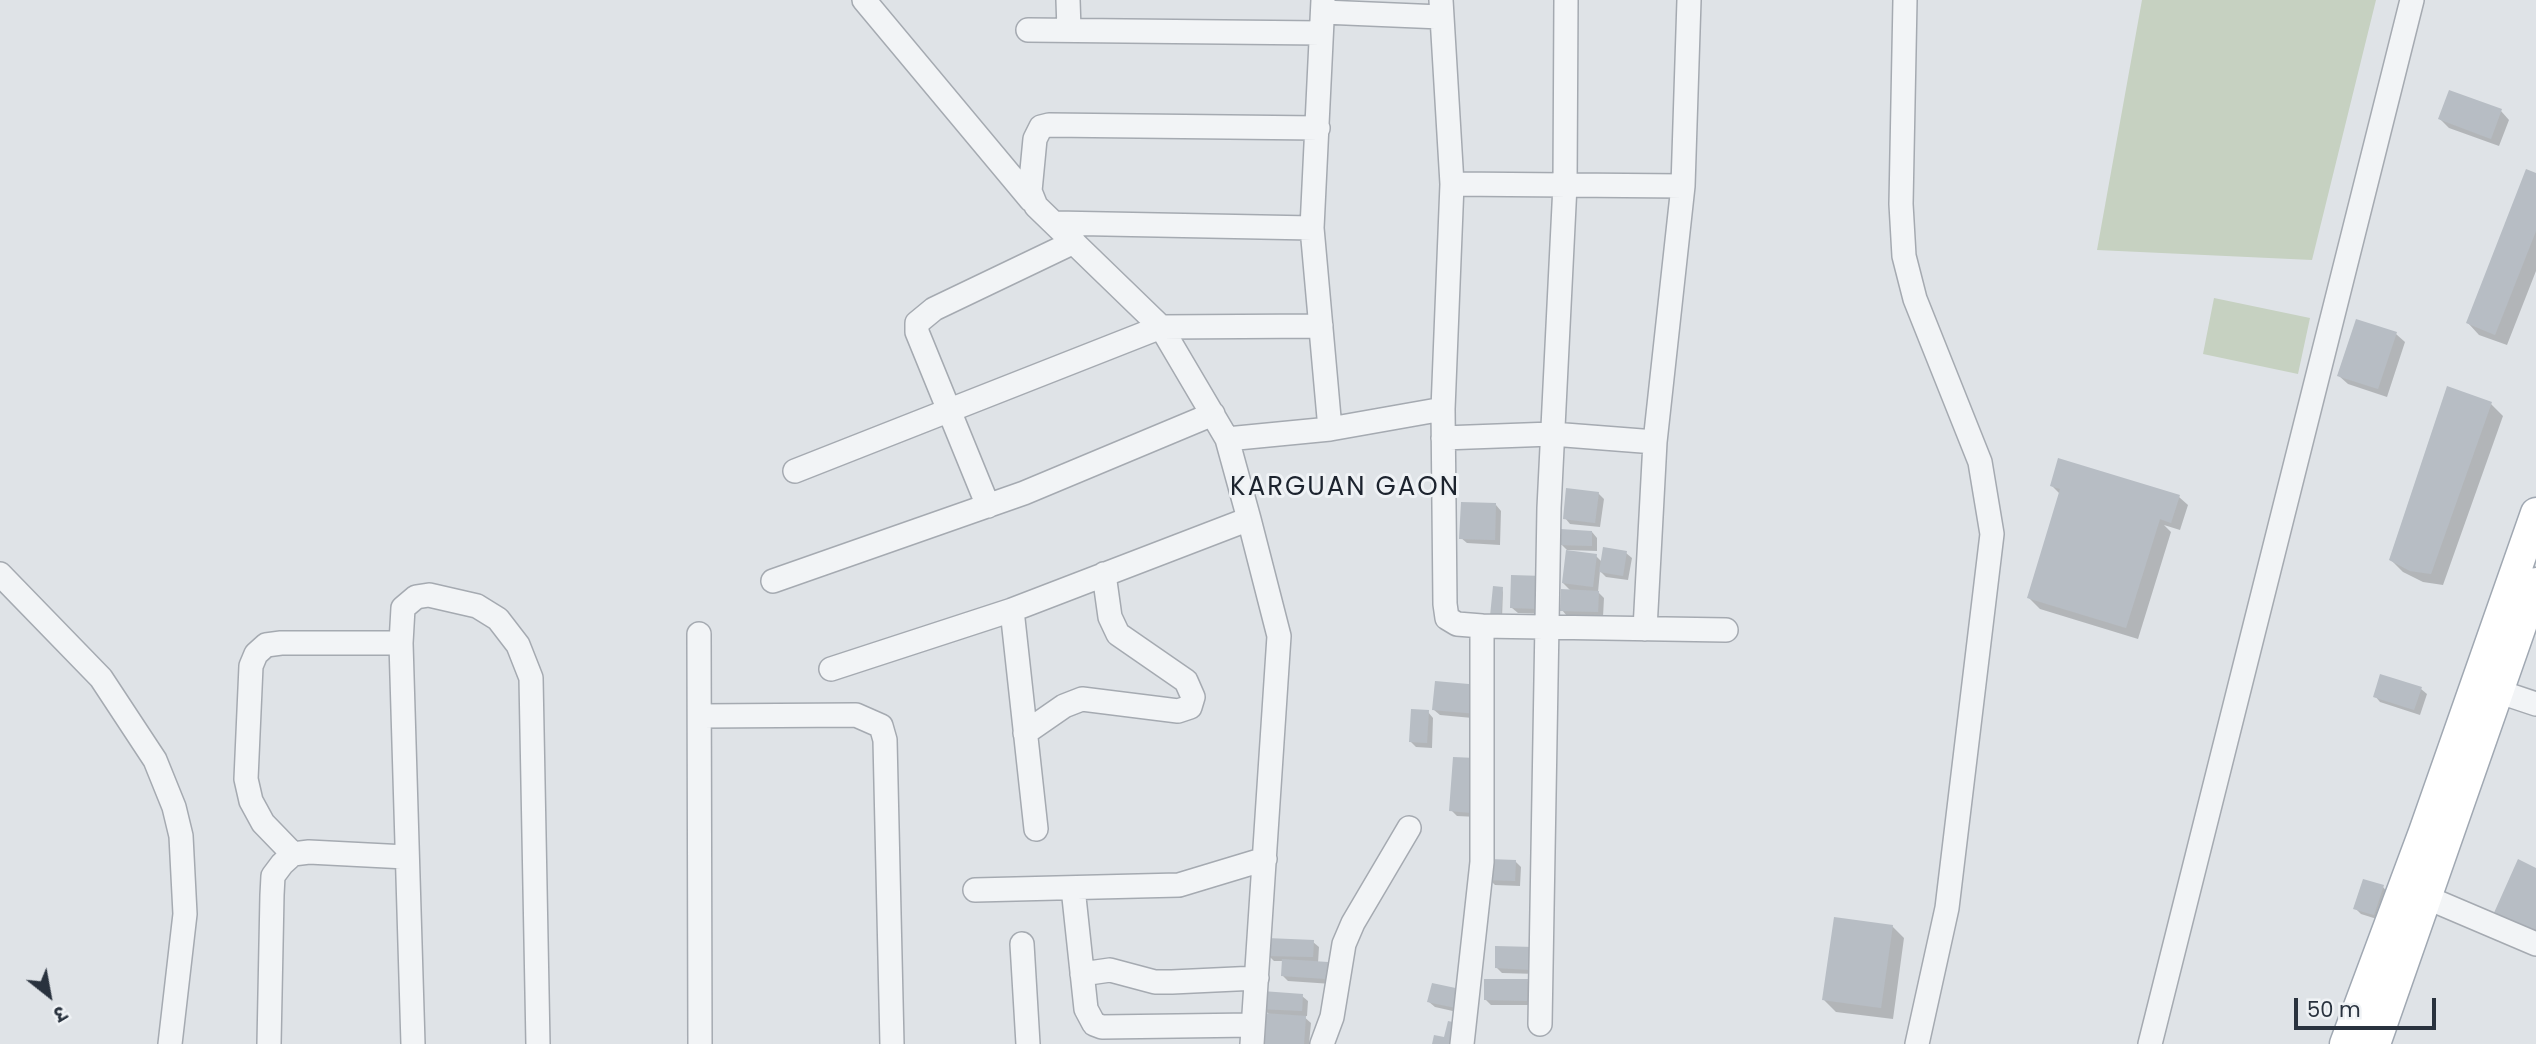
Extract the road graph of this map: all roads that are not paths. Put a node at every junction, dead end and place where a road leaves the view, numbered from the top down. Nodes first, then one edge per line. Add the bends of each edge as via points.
1 (864, 0) edge
2 (1068, 0) edge
3 (1566, 0) edge
4 (1689, 0) edge
5 (1905, 0) edge
6 (2413, 0) edge
7 (1441, 9) edge
8 (1322, 15) edge
9 (1028, 30) dead end
10 (1069, 30) junction
11 (1318, 128) junction
12 (1452, 184) junction
13 (1565, 185) junction
14 (1683, 186) junction
15 (1031, 200) junction
16 (1055, 223) junction
17 (1312, 228) junction
18 (1074, 242) junction
19 (1321, 326) junction
20 (1161, 327) junction
21 (1443, 409) junction
22 (948, 411) junction
23 (1213, 414) junction
24 (1330, 429) junction
25 (1552, 434) junction
26 (1443, 438) junction
27 (1227, 439) junction
28 (1656, 442) junction
29 (794, 471) dead end
30 (988, 506) junction
31 (2536, 513) edge
32 (1249, 519) junction
33 (0, 574) edge
34 (1104, 575) junction
35 (773, 581) dead end
36 (2536, 583) edge
37 (1012, 610) junction
38 (1482, 626) junction
39 (1547, 629) junction
40 (1646, 629) junction
41 (1726, 631) dead end
42 (699, 634) dead end
43 (401, 643) junction
44 (831, 669) dead end
45 (2497, 691) junction
46 (2536, 705) edge
47 (701, 716) junction
48 (1026, 733) junction
49 (1409, 828) dead end
50 (1036, 829) dead end
51 (293, 854) junction
52 (406, 857) junction
53 (1265, 859) junction
54 (1073, 888) junction
55 (975, 890) dead end
56 (2428, 898) junction
57 (1022, 944) dead end
58 (2536, 944) edge
59 (1082, 974) junction
60 (1257, 978) junction
61 (1540, 1024) dead end
62 (1253, 1035) edge
63 (170, 1044) edge
64 (269, 1044) edge
65 (413, 1044) edge
66 (538, 1044) edge
67 (700, 1044) edge
68 (892, 1044) edge
69 (1028, 1044) edge
70 (1322, 1044) edge
71 (1462, 1044) edge
72 (1917, 1044) edge
73 (2150, 1044) edge
74 (2345, 1044) edge
75 (2375, 1044) edge

1 - 15 street
2 - 10 street
3 - 13 street
4 - 14 street
5 - 72 street via 1901,204 1905,256 1915,299 1980,462 1992,534 1947,908
6 - 73 street
7 - 8 street
7 - 12 street
8 - 10 street
8 - 11 street
9 - 10 street
11 - 15 street via 1041,127 1035,139
11 - 17 street
12 - 13 street
12 - 21 street
13 - 14 street
13 - 25 street
14 - 28 street
15 - 16 street
16 - 17 street
16 - 18 street
17 - 19 street
18 - 20 street
18 - 22 street via 934,309 918,323 917,332
19 - 20 street
19 - 24 street
20 - 22 street
20 - 23 street
21 - 24 street
21 - 26 street
22 - 29 street
22 - 30 street
23 - 27 street
23 - 30 street
24 - 27 street
25 - 26 street
25 - 28 street
25 - 39 street
26 - 38 street via 1447,618 1457,624
27 - 32 street
28 - 40 street
30 - 35 street
31 - 74 main road
32 - 34 street
32 - 53 street via 1279,636
33 - 63 street via 101,678 155,760 174,807 181,836 185,914
34 - 37 street
34 - 48 street via 1110,617 1118,634 1185,681 1193,698 1190,707 1178,711 1082,699
36 - 45 main road
37 - 44 street
37 - 48 street
38 - 39 street
38 - 71 street via 1482,862
39 - 40 street
39 - 61 street
40 - 41 street
42 - 47 street
43 - 51 street via 281,643 266,645 256,654 251,666 246,779 263,823
43 - 52 street
43 - 66 street via 403,608 409,600 429,595 477,606 498,619 525,659 531,678
45 - 46 street
45 - 56 main road
47 - 67 street
47 - 68 street via 856,715 881,726 885,740
48 - 50 street
49 - 70 street via 1344,944 1332,1017
51 - 52 street
51 - 64 street via 273,876
52 - 65 street
53 - 54 street via 1178,885
53 - 60 street
54 - 55 street
54 - 59 street
56 - 58 street
56 - 75 main road
57 - 69 street
59 - 60 street via 1110,970 1155,982
59 - 62 street via 1086,1009 1094,1024 1102,1027
60 - 62 street

